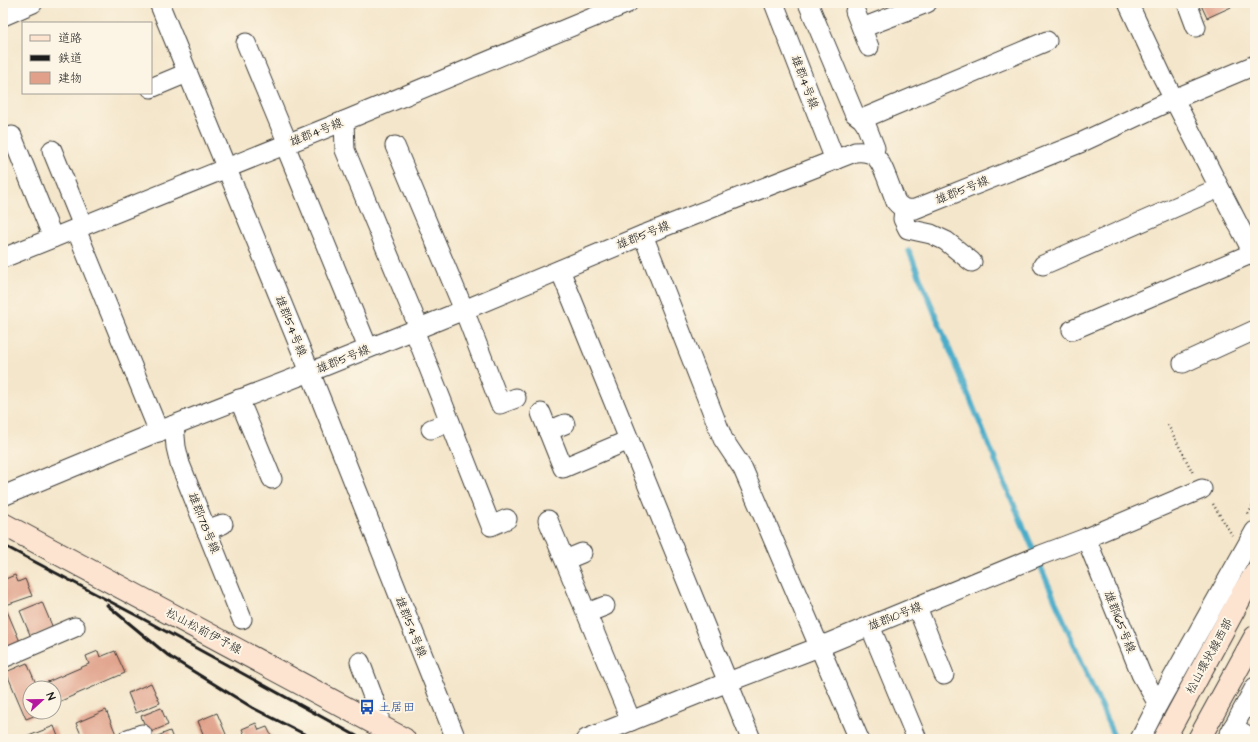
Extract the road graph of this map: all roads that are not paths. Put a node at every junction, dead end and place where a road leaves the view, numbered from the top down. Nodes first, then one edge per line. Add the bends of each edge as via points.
1 (33, 3) edge
2 (159, 3) edge
3 (774, 3) edge
4 (808, 3) edge
5 (927, 3) edge
6 (1128, 3) edge
7 (1187, 3) edge
8 (621, 4) edge
9 (3, 16) edge
10 (1196, 27) dead end
11 (1047, 41) dead end
12 (246, 43) dead end
13 (869, 47) dead end
14 (1255, 65) edge
15 (187, 73) junction
16 (152, 88) edge
17 (1174, 99) junction
18 (862, 119) junction
19 (344, 121) junction
20 (12, 136) dead end
21 (286, 145) junction
22 (395, 146) dead end
23 (52, 150) dead end
24 (873, 154) junction
25 (835, 160) junction
26 (227, 169) junction
27 (1219, 188) junction
28 (904, 209) junction
29 (80, 228) junction
30 (642, 235) junction
31 (53, 238) junction
32 (1254, 255) edge
33 (3, 258) edge
34 (972, 262) dead end
35 (1043, 265) dead end
36 (560, 270) junction
37 (464, 310) junction
38 (416, 329) junction
39 (1072, 330) dead end
40 (1255, 330) edge
41 (368, 348) junction
42 (1184, 362) dead end
43 (310, 372) junction
44 (516, 398) dead end
45 (239, 399) junction
46 (541, 413) dead end
47 (450, 422) junction
48 (166, 429) junction
49 (431, 429) dead end
50 (629, 440) junction
51 (272, 480) dead end
52 (1202, 489) dead end
53 (3, 496) edge
54 (507, 519) dead end
55 (548, 520) dead end
56 (3, 524) edge
57 (1255, 531) edge
58 (1086, 538) junction
59 (1255, 574) edge
60 (605, 606) dead end
61 (243, 607) dead end
62 (917, 607) junction
63 (587, 613) junction
64 (870, 626) junction
65 (75, 628) dead end
66 (1255, 637) edge
67 (819, 647) junction
68 (3, 658) edge
69 (360, 662) dead end
70 (944, 675) dead end
71 (728, 682) junction
72 (1255, 687) edge
73 (1158, 704) junction
74 (631, 721) junction
75 (377, 725) junction
76 (1230, 733) edge
77 (404, 739) edge
78 (456, 739) edge
79 (586, 739) edge
80 (751, 739) edge
81 (859, 739) edge
82 (917, 739) edge
83 (1140, 739) edge
84 (1164, 739) edge
85 (1199, 739) edge
86 (1252, 739) edge

1 - 9 street
2 - 15 street, 雄郡54号線
3 - 25 street, 雄郡4号線
4 - 18 street via 854,113
5 - 13 street via 858,20
6 - 17 street
7 - 10 street
8 - 19 street, 雄郡4号線
11 - 18 street
12 - 21 street
14 - 17 street, 雄郡5号線
15 - 16 street
15 - 26 street, 雄郡54号線
17 - 27 street
17 - 28 street, 雄郡5号線 via 1073,146 916,209
18 - 24 street via 874,148
19 - 21 street, 雄郡4号線
19 - 38 street via 345,150
20 - 31 street
21 - 26 street, 雄郡4号線
21 - 41 street
22 - 37 street
23 - 29 street, 雄郡178号線
24 - 25 street, 雄郡5号線 via 855,152
24 - 28 street via 880,160 896,202
25 - 30 street, 雄郡5号線
26 - 29 street, 雄郡4号線
26 - 43 street, 雄郡54号線
27 - 32 street
27 - 35 street
28 - 34 street via 903,219 908,229 931,234 946,241
29 - 31 street, 雄郡4号線
29 - 48 street, 雄郡178号線
30 - 36 street, 雄郡5号線
30 - 67 street via 723,439 743,468
31 - 33 street, 雄郡4号線
32 - 39 street via 1089,315
36 - 37 street, 雄郡5号線
36 - 50 street
37 - 38 street, 雄郡5号線
37 - 44 street via 500,404
38 - 41 street, 雄郡5号線
38 - 47 street
40 - 42 street
41 - 43 street, 雄郡5号線
43 - 45 street, 雄郡5号線
43 - 78 street, 雄郡54号線
45 - 48 street, 雄郡5号線
45 - 51 street
46 - 50 street via 557,427 563,468
47 - 49 street
47 - 54 street via 490,526
48 - 53 street, 雄郡5号線
48 - 61 street, 雄郡178号線 via 176,447 180,464 215,527
50 - 71 street
52 - 58 street, 雄郡10号線
55 - 63 street via 573,556
56 - 75 main road, 松山松前伊予線
57 - 73 street
58 - 62 street, 雄郡10号線
58 - 73 street, 雄郡165号線 via 1141,674
59 - 84 main road, 松山環状線西部
60 - 63 street
62 - 64 street, 雄郡10号線
62 - 70 street
63 - 74 street
64 - 67 street, 雄郡10号線
64 - 82 street
65 - 68 street
66 - 85 main road
67 - 71 street, 雄郡10号線
67 - 81 street
69 - 75 street via 379,713
71 - 74 street, 雄郡10号線
71 - 80 street
72 - 76 street
73 - 83 street
74 - 79 street, 雄郡10号線
75 - 77 main road, 松山松前伊予線
76 - 86 street

